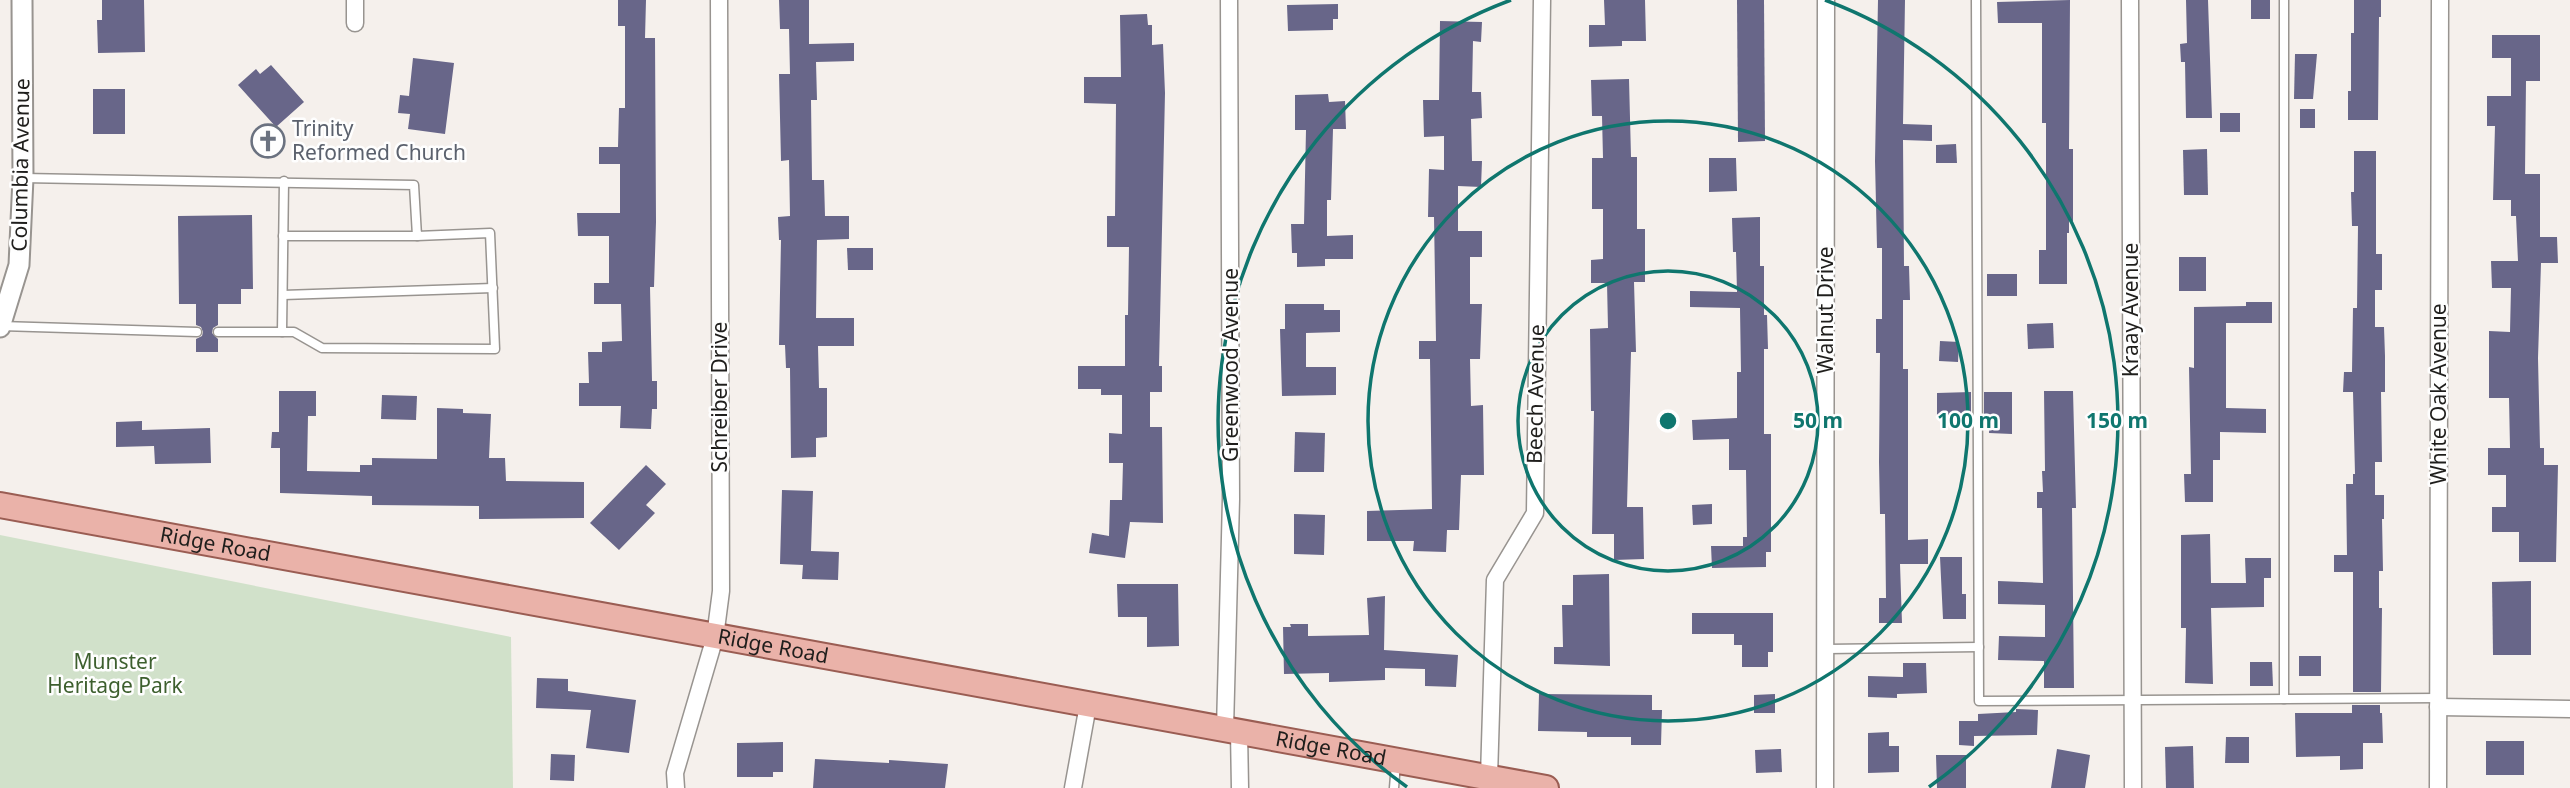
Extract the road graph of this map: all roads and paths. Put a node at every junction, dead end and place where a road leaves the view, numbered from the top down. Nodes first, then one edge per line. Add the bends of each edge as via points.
1 (22, 0) edge
2 (355, 0) edge
3 (719, 0) edge
4 (1230, 0) edge
5 (1542, 0) edge
6 (1826, 0) edge
7 (1976, 0) edge
8 (2130, 0) edge
9 (2284, 0) edge
10 (2440, 0) edge
11 (355, 23) dead end
12 (23, 178) junction
13 (284, 181) junction
14 (283, 236) junction
15 (417, 236) junction
16 (493, 288) junction
17 (282, 295) junction
18 (0, 326) edge
19 (197, 332) dead end
20 (218, 332) dead end
21 (282, 332) junction
22 (0, 505) edge
23 (715, 637) junction
24 (1979, 647) junction
25 (1827, 649) junction
26 (2284, 699) junction
27 (2132, 700) junction
28 (2438, 703) junction
29 (1088, 705) junction
30 (2570, 709) edge
31 (1232, 731) junction
32 (1396, 760) junction
33 (1489, 777) junction
34 (676, 788) edge
35 (1073, 788) edge
36 (1240, 788) edge
37 (1394, 788) edge
38 (1546, 788) edge
39 (1825, 788) edge
40 (2133, 788) edge
41 (2438, 788) edge

1 - 12 street, Columbia Avenue
2 - 11 street
3 - 23 street, Schreiber Drive via 721,591
4 - 31 street, Greenwood Avenue
5 - 33 street, Beech Avenue via 1535,513 1495,580
6 - 25 street, Walnut Drive
7 - 24 lane
8 - 27 street, Kraay Avenue
9 - 26 lane
10 - 28 street, White Oak Avenue
12 - 13 lane
12 - 18 street, Columbia Avenue via 19,265
13 - 14 lane
13 - 15 lane via 414,185
14 - 15 lane
14 - 17 lane
15 - 16 lane via 490,233
16 - 17 lane
16 - 21 lane via 495,349 322,348 294,332
17 - 21 lane
18 - 19 lane
20 - 21 lane
22 - 23 main road, Ridge Road
23 - 29 main road, Ridge Road
23 - 34 street, Schreiber Drive via 675,773
24 - 25 lane
24 - 27 lane via 1979,701
25 - 39 street, Walnut Drive
26 - 27 lane
26 - 28 lane
27 - 40 street, Kraay Avenue
28 - 30 street
28 - 41 street, White Oak Avenue
29 - 31 main road, Ridge Road
29 - 35 street
31 - 32 main road, Ridge Road
31 - 36 street, Greenwood Avenue
32 - 33 main road, Ridge Road
32 - 37 lane
33 - 38 main road, Ridge Road

